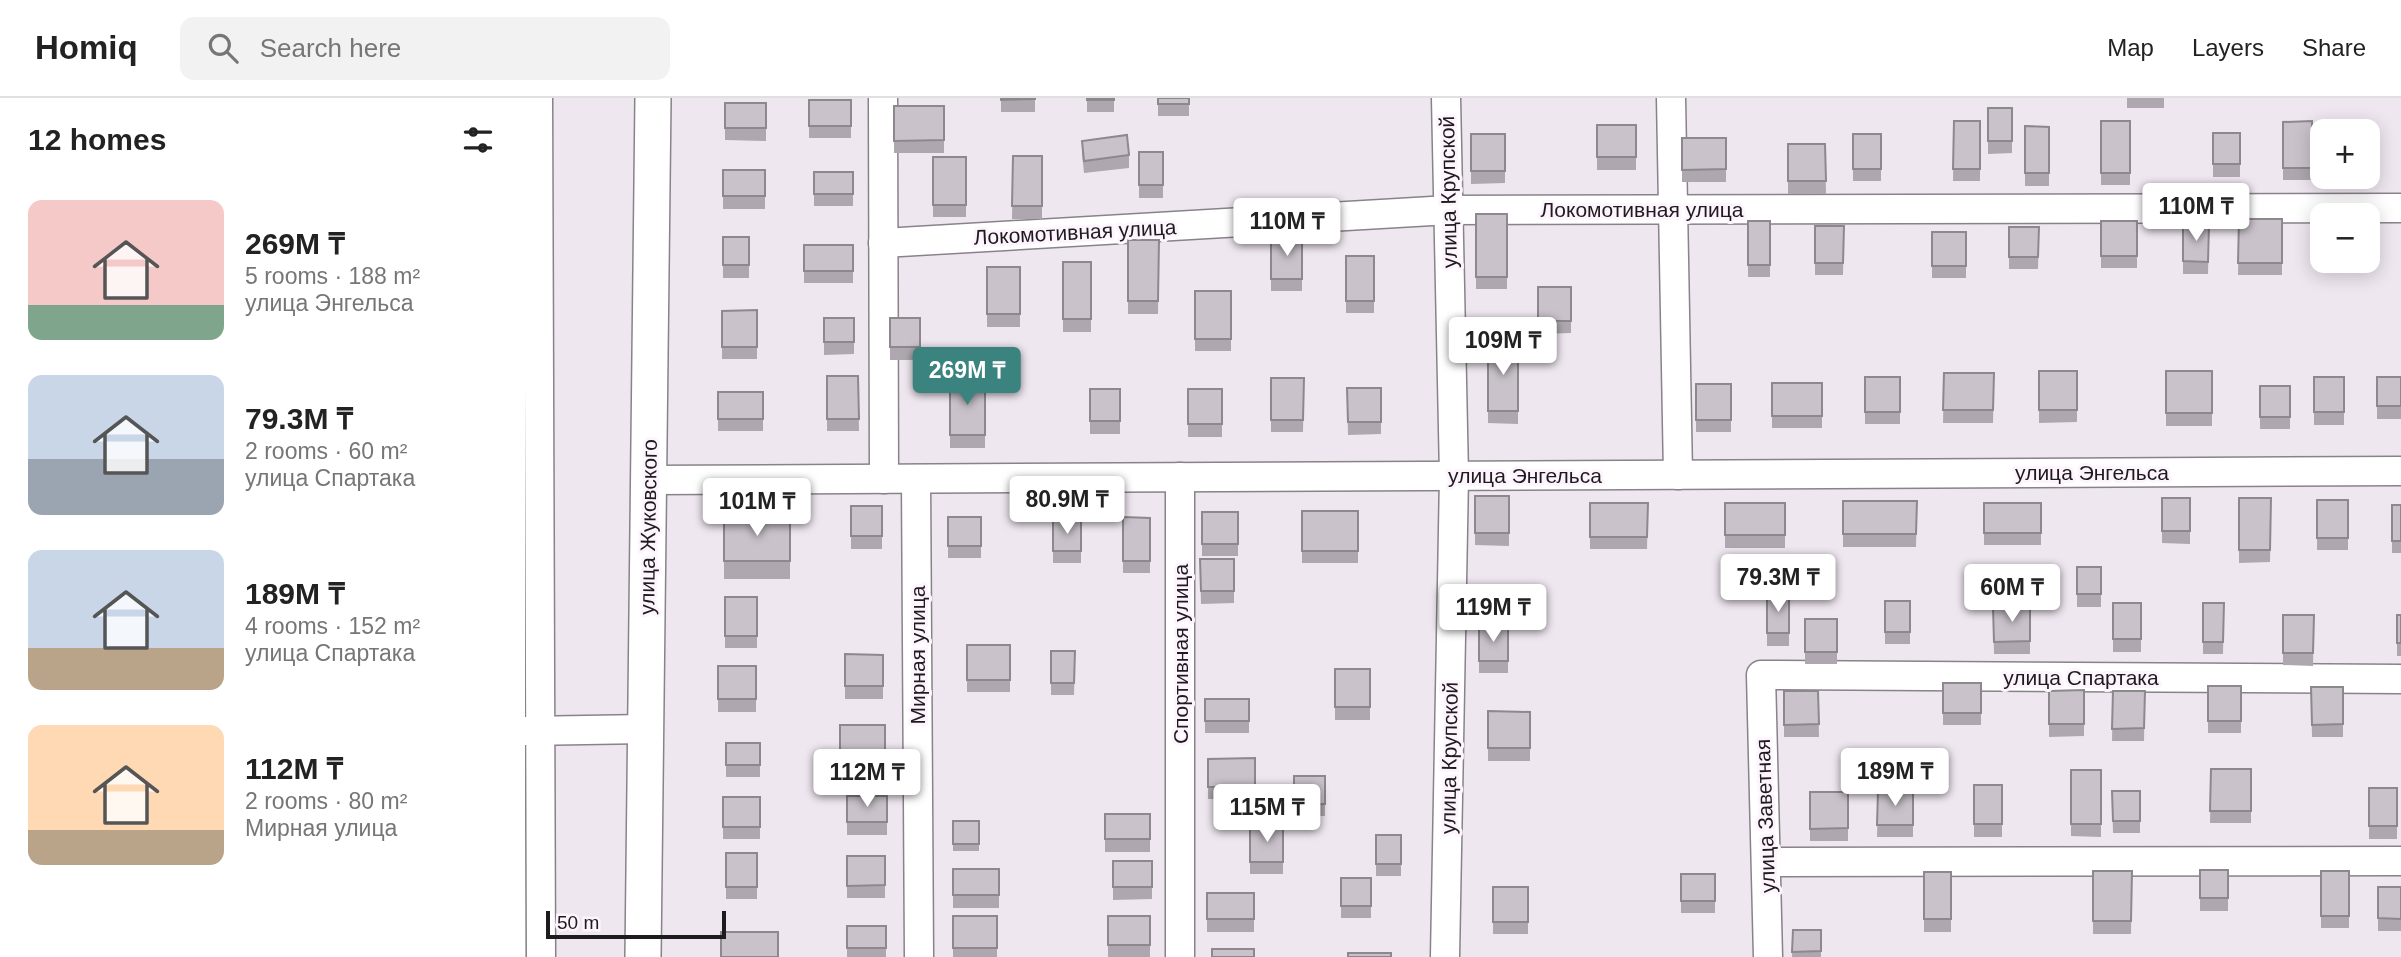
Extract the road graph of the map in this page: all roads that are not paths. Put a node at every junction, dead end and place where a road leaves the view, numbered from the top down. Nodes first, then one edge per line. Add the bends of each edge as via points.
1 (538, 98) edge
2 (653, 98) edge
3 (883, 98) edge
4 (1446, 98) edge
5 (1671, 98) edge
6 (2401, 208) edge
7 (1449, 209) junction
8 (1674, 209) junction
9 (883, 243) junction
10 (2401, 471) edge
11 (1678, 475) junction
12 (1454, 476) junction
13 (1180, 477) junction
14 (884, 479) junction
15 (916, 479) junction
16 (649, 480) junction
17 (1761, 675) joint
18 (2401, 679) edge
19 (646, 729) junction
20 (532, 731) edge
21 (2401, 861) edge
22 (1767, 862) junction
23 (541, 957) edge
24 (643, 957) edge
25 (919, 957) edge
26 (1180, 957) edge
27 (1445, 957) edge
28 (1768, 957) edge

1 - 20 street
2 - 16 street, улица Жуковского
3 - 9 street
4 - 7 street, улица Крупской
5 - 8 street
6 - 8 street, Локомотивная улица
7 - 8 street, Локомотивная улица
7 - 9 street, Локомотивная улица
7 - 12 street, улица Крупской
8 - 11 street
9 - 14 street
10 - 11 street, улица Энгельса
11 - 12 street, улица Энгельса
12 - 13 street, улица Энгельса
12 - 27 street, улица Крупской
13 - 15 street, улица Энгельса
13 - 26 street, Спортивная улица
14 - 15 street, улица Энгельса
14 - 16 street, улица Энгельса
15 - 25 street, Мирная улица
16 - 19 street, улица Жуковского
17 - 18 street, улица Спартака
17 - 22 street, улица Заветная
19 - 20 street
19 - 24 street, улица Жуковского
20 - 23 street
21 - 22 street
22 - 28 street, улица Заветная

